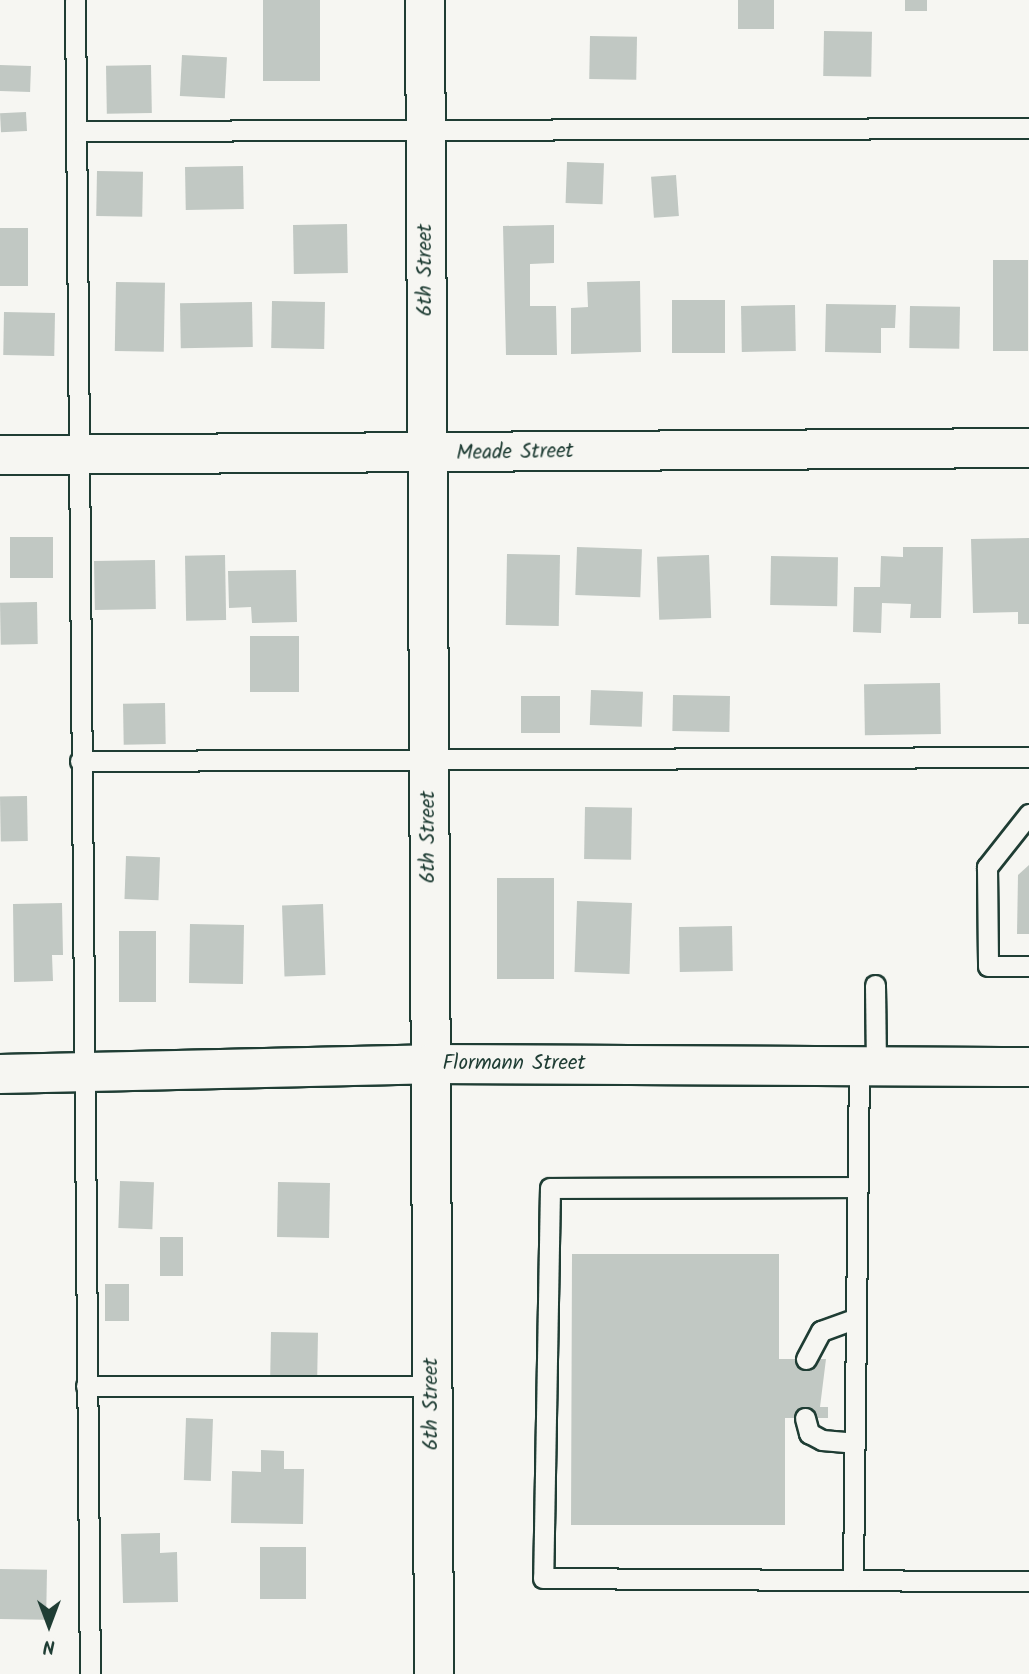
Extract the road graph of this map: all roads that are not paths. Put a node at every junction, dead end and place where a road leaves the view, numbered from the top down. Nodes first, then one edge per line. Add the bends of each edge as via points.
1 (75, 0) edge
2 (425, 0) edge
3 (1029, 128) edge
4 (76, 131) junction
5 (426, 131) junction
6 (1029, 448) edge
7 (78, 454) junction
8 (427, 454) junction
9 (0, 455) edge
10 (1029, 757) edge
11 (429, 758) junction
12 (80, 761) junction
13 (1029, 814) edge
14 (1029, 966) edge
15 (875, 985) dead end
16 (430, 1064) junction
17 (868, 1065) junction
18 (1029, 1067) edge
19 (82, 1072) junction
20 (0, 1074) edge
21 (858, 1187) junction
22 (856, 1318) junction
23 (806, 1359) dead end
24 (86, 1386) junction
25 (432, 1386) junction
26 (805, 1418) dead end
27 (854, 1443) junction
28 (853, 1578) junction
29 (1029, 1581) edge
30 (90, 1674) edge
31 (434, 1674) edge

1 - 4 lane
2 - 5 street, 6th Street
3 - 5 lane
4 - 5 lane
4 - 7 lane
5 - 8 street, 6th Street
6 - 8 street, Meade Street
7 - 8 street, Meade Street
7 - 9 street, Meade Street
7 - 12 lane
8 - 11 street, 6th Street
10 - 11 lane
11 - 12 lane
11 - 16 street, 6th Street
12 - 19 lane
13 - 14 lane via 987,867 987,880 988,966
15 - 17 lane
16 - 17 street, Flormann Street
16 - 19 street, Flormann Street
16 - 25 street, 6th Street
17 - 18 street, Flormann Street
17 - 21 lane
19 - 20 street, Flormann Street
19 - 24 lane
21 - 22 lane
21 - 28 lane via 550,1188 543,1578
22 - 23 lane via 821,1331
22 - 27 lane
24 - 25 lane
24 - 30 lane
25 - 31 street, 6th Street
26 - 27 lane via 809,1433 822,1440
27 - 28 lane
28 - 29 lane

